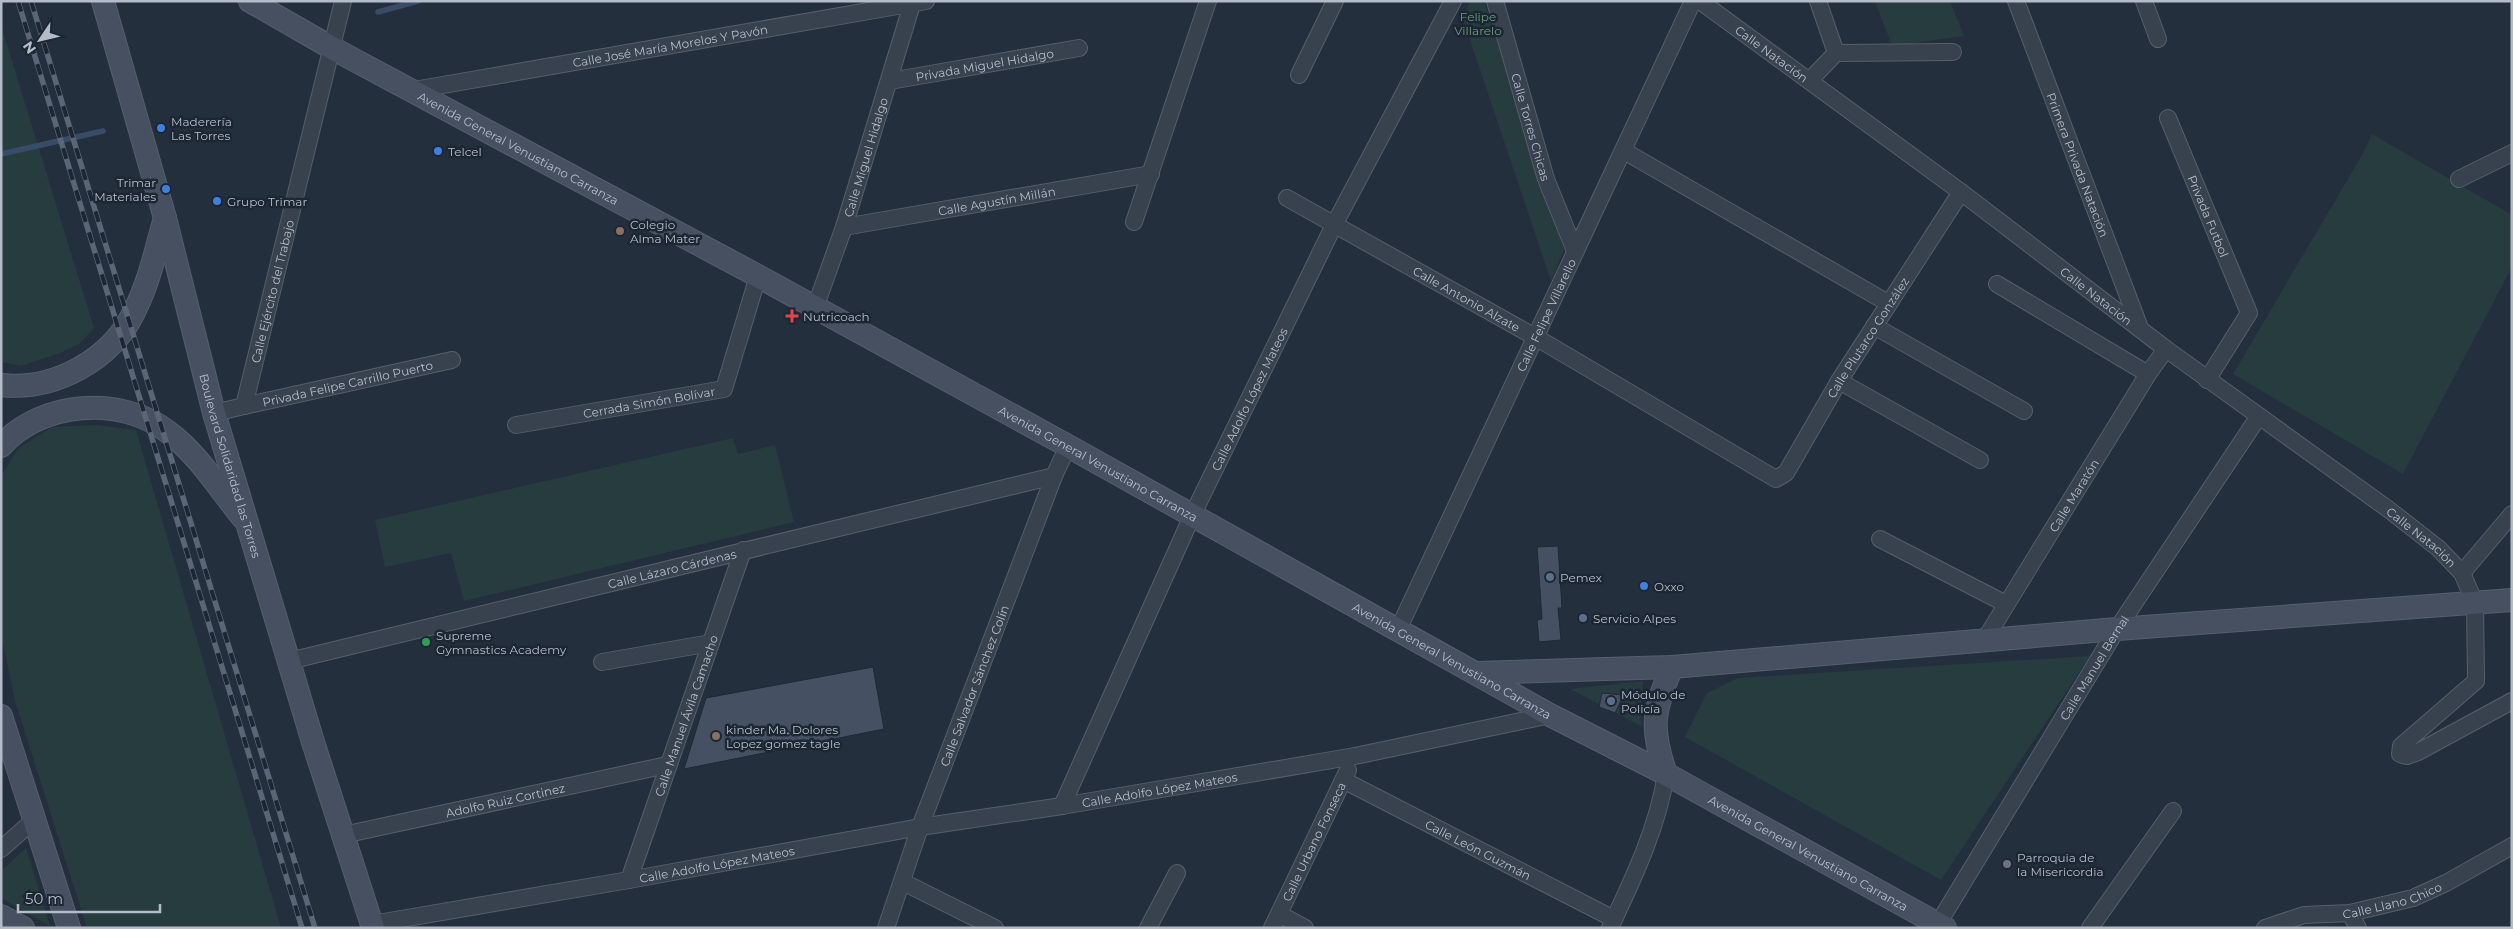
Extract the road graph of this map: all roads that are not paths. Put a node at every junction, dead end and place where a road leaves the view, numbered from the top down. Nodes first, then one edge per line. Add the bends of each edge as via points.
1 (250, 1) edge
2 (343, 1) edge
3 (1208, 1) edge
4 (1335, 1) edge
5 (1453, 1) edge
6 (1495, 1) edge
7 (1693, 1) edge
8 (1700, 1) edge
9 (1818, 1) edge
10 (2016, 1) edge
11 (2144, 1) edge
12 (919, 3) edge
13 (107, 6) edge
14 (2158, 38) dead end
15 (332, 48) junction
16 (1079, 48) dead end
17 (1953, 52) dead end
18 (1836, 53) junction
19 (1299, 75) dead end
20 (1810, 80) junction
21 (890, 81) junction
22 (414, 90) junction
23 (2168, 118) dead end
24 (1624, 151) junction
25 (2512, 154) edge
26 (1151, 174) junction
27 (2458, 180) dead end
28 (1961, 192) junction
29 (1287, 198) dead end
30 (166, 218) junction
31 (1134, 222) dead end
32 (1334, 225) junction
33 (844, 226) junction
34 (1575, 250) junction
35 (758, 276) junction
36 (1997, 284) dead end
37 (1888, 303) junction
38 (815, 308) junction
39 (1874, 326) junction
40 (2140, 328) junction
41 (1537, 338) junction
42 (2166, 349) junction
43 (452, 360) dead end
44 (2148, 374) junction
45 (1839, 380) junction
46 (2207, 380) junction
47 (1, 385) edge
48 (244, 406) junction
49 (2024, 411) dead end
50 (214, 412) junction
51 (2259, 416) junction
52 (516, 425) dead end
53 (1, 446) edge
54 (1068, 446) junction
55 (1980, 460) dead end
56 (1054, 476) junction
57 (1773, 479) joint
58 (2512, 514) edge
59 (1192, 516) junction
60 (250, 526) junction
61 (1880, 539) dead end
62 (744, 550) junction
63 (2462, 572) junction
64 (2512, 600) edge
65 (2476, 603) junction
66 (2006, 604) junction
67 (2116, 629) junction
68 (1398, 630) junction
69 (1984, 641) junction
70 (711, 643) junction
71 (289, 661) junction
72 (602, 662) dead end
73 (1672, 667) junction
74 (1479, 673) junction
75 (2512, 701) edge
76 (1550, 715) junction
77 (1, 716) edge
78 (1355, 756) junction
79 (667, 766) junction
80 (1666, 774) junction
81 (1343, 780) junction
82 (1062, 806) junction
83 (2172, 811) dead end
84 (34, 820) junction
85 (920, 826) junction
86 (343, 836) junction
87 (2512, 846) edge
88 (1, 849) edge
89 (1177, 873) dead end
90 (629, 880) junction
91 (903, 882) junction
92 (2350, 913) junction
93 (1, 916) edge
94 (1276, 921) edge
95 (1612, 923) edge
96 (1929, 923) edge
97 (372, 926) edge
98 (23, 928) edge
99 (69, 928) edge
100 (886, 928) edge
101 (995, 928) edge
102 (1148, 928) edge
103 (1305, 928) edge
104 (2090, 928) edge
105 (2265, 928) edge
106 (2358, 928) edge

1 - 15 main road, Avenida General Venustiano Carranza
2 - 15 street, Calle Ejército del Trabajo
3 - 26 street
4 - 19 street
5 - 32 street, Calle Adolfo López Mateos
6 - 34 street, Calle Torres Chicas via 1546,178
7 - 24 street, Calle Felipe Villarello
8 - 20 street, Calle Natación
9 - 18 street
10 - 40 street, Primera Privada Natación
11 - 14 street
12 - 21 street, Calle Miguel Hidalgo
12 - 22 street, Calle José María Morelos Y Pavón
13 - 30 main road, Boulevard Solidaridad las Torres
15 - 22 main road, Avenida General Venustiano Carranza
15 - 48 street, Calle Ejército del Trabajo
16 - 21 street, Privada Miguel Hidalgo
17 - 18 street
18 - 20 street
20 - 28 street, Calle Natación
21 - 33 street, Calle Miguel Hidalgo
22 - 35 main road, Avenida General Venustiano Carranza
23 - 46 street, Privada Futbol via 2249,313
24 - 34 street, Calle Felipe Villarello
24 - 37 street
25 - 27 street
26 - 31 street
26 - 33 street, Calle Agustín Millán
28 - 37 street, Calle Plutarco González
28 - 40 street, Calle Natación
29 - 32 street, Calle Antonio Alzate
30 - 47 main road via 141,298 111,345 97,358 65,376 27,385
30 - 50 main road, Boulevard Solidaridad las Torres
32 - 41 street, Calle Antonio Alzate
32 - 59 street, Calle Adolfo López Mateos
33 - 38 street, Calle Miguel Hidalgo
34 - 41 street, Calle Felipe Villarello
35 - 38 main road, Avenida General Venustiano Carranza
35 - 52 street, Cerrada Simón Bolívar via 724,389
36 - 44 street
37 - 39 street, Calle Plutarco González
38 - 54 main road, Avenida General Venustiano Carranza
39 - 45 street, Calle Plutarco González
39 - 49 street
40 - 42 street, Calle Natación
41 - 57 street, Calle Antonio Alzate
41 - 68 street, Calle Felipe Villarello
42 - 44 street, Calle Maratón
42 - 46 street, Calle Natación
43 - 48 street, Privada Felipe Carrillo Puerto
44 - 66 street, Calle Maratón
45 - 55 street
45 - 57 street, Calle Plutarco González via 1786,473
46 - 51 street, Calle Natación
48 - 50 street
50 - 60 main road, Boulevard Solidaridad las Torres
51 - 63 street, Calle Natación via 2388,509 2438,548
51 - 67 street, Calle Manuel Bernal
53 - 60 main road via 33,423 66,411 101,408 136,415 168,431 182,444
54 - 56 street, Calle Salvador Sánchez Colín
54 - 59 main road, Avenida General Venustiano Carranza
56 - 62 street, Calle Lázaro Cárdenas
56 - 85 street, Calle Salvador Sánchez Colín
58 - 63 street
59 - 68 main road, Avenida General Venustiano Carranza
59 - 82 street, Calle Adolfo López Mateos
60 - 71 main road, Boulevard Solidaridad las Torres
61 - 66 street
62 - 70 street, Calle Manuel Ávila Camacho
62 - 71 street, Calle Lázaro Cárdenas
63 - 65 street, Calle Natación
64 - 65 main road
65 - 67 main road
65 - 75 street via 2476,681 2398,752 2404,756 2418,752
66 - 69 street, Calle Maratón
67 - 69 main road
67 - 96 street, Calle Manuel Bernal
68 - 74 main road, Avenida General Venustiano Carranza
69 - 73 main road
70 - 72 street
70 - 79 street, Calle Manuel Ávila Camacho
71 - 86 main road, Boulevard Solidaridad las Torres
73 - 74 main road
73 - 80 main road via 1655,713 1656,742
74 - 76 main road, Avenida General Venustiano Carranza
76 - 78 street, Calle Adolfo López Mateos
76 - 80 main road, Avenida General Venustiano Carranza
77 - 84 main road
78 - 81 street, Calle Urbano Fonseca
78 - 82 street, Calle Adolfo López Mateos
79 - 86 street, Adolfo Ruiz Cortinez
79 - 90 street, Calle Manuel Ávila Camacho
80 - 95 street via 1659,811
80 - 96 main road, Avenida General Venustiano Carranza
81 - 94 street, Calle Urbano Fonseca
81 - 95 street, Calle León Guzmán
82 - 85 street, Calle Adolfo López Mateos
83 - 104 street
84 - 88 street
84 - 99 main road
85 - 90 street, Calle Adolfo López Mateos
85 - 91 street, Calle Salvador Sánchez Colín
86 - 97 main road, Boulevard Solidaridad las Torres
87 - 92 street, Calle Llano Chico via 2413,898
89 - 102 street
90 - 97 street, Calle Adolfo López Mateos
91 - 100 street, Calle Salvador Sánchez Colín
91 - 101 street
92 - 105 street, Calle Llano Chico via 2304,915
92 - 106 street
93 - 98 main road
94 - 103 street

